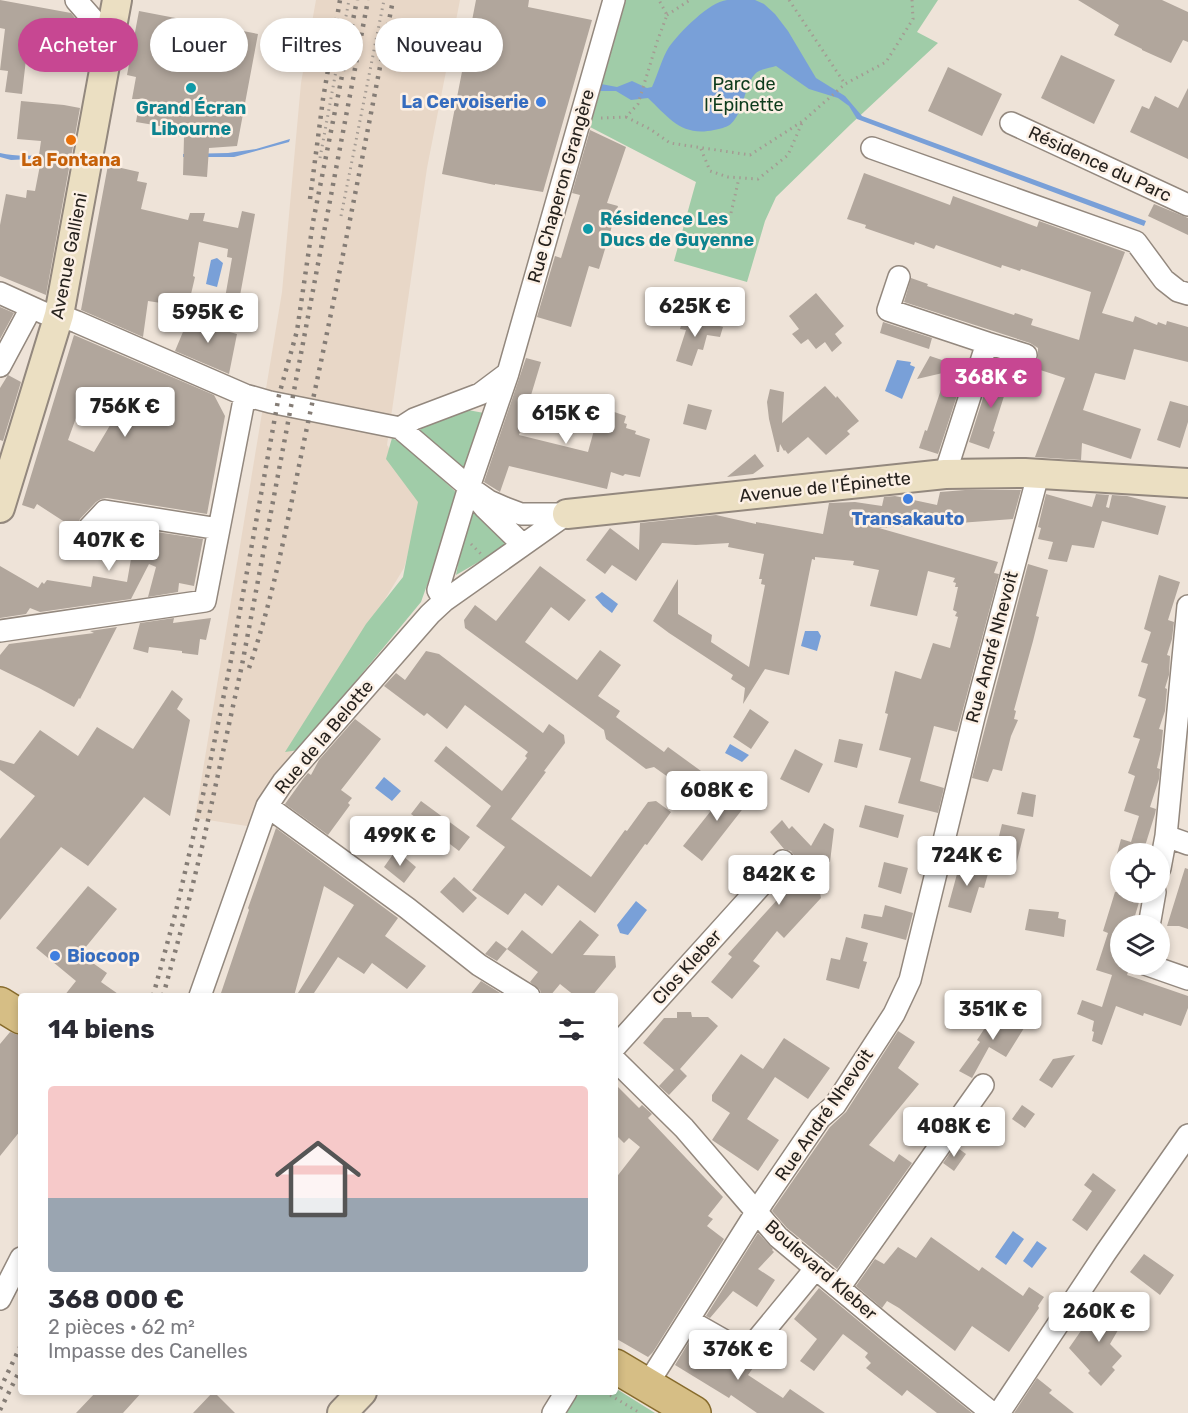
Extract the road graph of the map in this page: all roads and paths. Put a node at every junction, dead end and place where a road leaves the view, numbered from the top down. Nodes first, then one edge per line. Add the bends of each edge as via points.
1 (76, 0) edge
2 (117, 0) edge
3 (349, 0) edge
4 (384, 0) edge
5 (614, 0) edge
6 (659, 0) edge
7 (690, 0) edge
8 (789, 0) edge
9 (912, 0) edge
10 (667, 15) junction
11 (92, 18) edge
12 (114, 18) edge
13 (104, 72) edge
14 (845, 84) junction
15 (626, 117) junction
16 (580, 118) junction
17 (803, 121) junction
18 (1011, 123) dead end
19 (872, 148) dead end
20 (700, 149) junction
21 (320, 158) dead end
22 (739, 178) junction
23 (1188, 205) edge
24 (731, 213) dead end
25 (341, 216) dead end
26 (899, 277) dead end
27 (0, 293) edge
28 (1188, 294) edge
29 (31, 308) junction
30 (59, 315) junction
31 (987, 343) junction
32 (1026, 356) dead end
33 (0, 366) edge
34 (507, 373) junction
35 (245, 395) junction
36 (400, 428) junction
37 (945, 474) junction
38 (1038, 474) junction
39 (1188, 483) edge
40 (469, 486) junction
41 (0, 508) edge
42 (567, 514) junction
43 (89, 528) dead end
44 (457, 528) junction
45 (219, 529) junction
46 (523, 545) junction
47 (492, 566) junction
48 (1188, 606) edge
49 (437, 607) junction
50 (0, 631) edge
51 (267, 806) junction
52 (1166, 836) junction
53 (1165, 843) edge
54 (1188, 843) edge
55 (783, 861) dead end
56 (1170, 973) edge
57 (1188, 979) edge
58 (0, 985) edge
59 (201, 993) edge
60 (523, 993) edge
61 (18, 996) edge
62 (0, 1004) edge
63 (18, 1015) edge
64 (618, 1044) edge
65 (618, 1063) edge
66 (983, 1085) dead end
67 (1188, 1135) edge
68 (756, 1211) junction
69 (18, 1264) edge
70 (816, 1268) junction
71 (839, 1288) junction
72 (0, 1299) edge
73 (688, 1320) junction
74 (618, 1369) edge
75 (618, 1394) edge
76 (359, 1395) edge
77 (564, 1395) edge
78 (644, 1399) edge
79 (342, 1413) edge
80 (553, 1413) edge
81 (694, 1413) edge
82 (992, 1413) edge
83 (999, 1413) edge

1 - 11 street
2 - 12 street, Avenue Gallieni
3 - 21 path
4 - 25 path
5 - 16 street, Rue Chaperon Grangère
6 - 10 path
7 - 10 path
8 - 14 path
9 - 14 path via 913,19 886,62
10 - 15 path via 638,104
13 - 30 street, Avenue Gallieni
14 - 17 path
15 - 16 path
15 - 20 path via 670,144
16 - 34 street, Rue Chaperon Grangère
17 - 20 path via 750,155
17 - 22 path via 788,155 758,179
18 - 23 street, Résidence du Parc
19 - 28 street via 1136,242 1164,280
20 - 22 path via 710,171
22 - 24 path
26 - 31 street via 888,310
27 - 29 street, Avenue de l'Épinette
29 - 30 street, Avenue de l'Épinette
29 - 33 street
30 - 35 street, Avenue de l'Épinette
30 - 41 street, Avenue Gallieni
31 - 32 street
31 - 37 street
34 - 36 street via 480,394
34 - 40 street, Rue Chaperon Grangère
35 - 36 street, Avenue de l'Épinette
35 - 45 street
36 - 40 street, Avenue de l'Épinette
37 - 38 street, Avenue de l'Épinette
37 - 42 street, Avenue de l'Épinette
38 - 39 street, Avenue de l'Épinette
38 - 68 street, Rue André Nhevoit via 910,980 894,1014 835,1105 820,1118
40 - 42 street, Avenue de l'Épinette via 489,501 521,514
40 - 44 street
40 - 46 street, Avenue de l'Épinette via 485,508
42 - 46 street, Rue de la Belotte
43 - 45 street via 105,511
44 - 47 path
44 - 49 street via 438,590
45 - 50 street via 205,601
46 - 47 street, Rue de la Belotte
47 - 49 street, Rue de la Belotte
48 - 52 street
49 - 51 street, Rue de la Belotte via 283,782
51 - 59 street, Rue de la Belotte
51 - 60 street via 479,965
52 - 53 street
52 - 54 street
55 - 64 street, Clos Kleber
56 - 57 street
58 - 61 main road
62 - 63 main road
65 - 68 street, Boulevard Kleber via 684,1128
66 - 71 street
67 - 83 street
68 - 70 street, Boulevard Kleber via 778,1237
68 - 73 street, Rue André Nhevoit
69 - 72 street
70 - 71 street, Boulevard Kleber
70 - 73 street via 746,1353
71 - 82 street, Boulevard Kleber
73 - 78 street, Rue André Nhevoit
74 - 78 main road
75 - 78 path
76 - 79 street
77 - 80 street
78 - 81 main road

